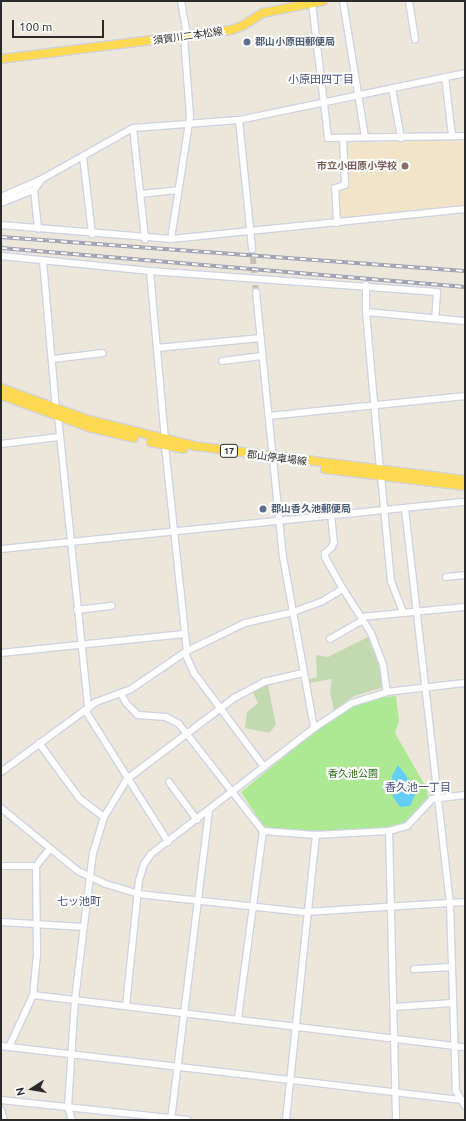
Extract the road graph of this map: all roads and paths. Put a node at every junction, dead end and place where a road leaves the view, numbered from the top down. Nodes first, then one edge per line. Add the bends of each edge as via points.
1 (181, 1) edge
2 (323, 1) edge
3 (343, 1) edge
4 (409, 1) edge
5 (312, 3) junction
6 (185, 36) junction
7 (415, 40) dead end
8 (1, 59) edge
9 (465, 73) edge
10 (445, 77) junction
11 (392, 88) junction
12 (357, 96) junction
13 (324, 102) junction
14 (239, 120) junction
15 (189, 124) junction
16 (133, 128) junction
17 (452, 136) junction
18 (465, 136) edge
19 (365, 137) junction
20 (343, 138) junction
21 (401, 138) junction
22 (83, 157) junction
23 (42, 180) junction
24 (34, 190) junction
25 (178, 190) junction
26 (141, 194) junction
27 (1, 197) edge
28 (1, 203) edge
29 (465, 210) edge
30 (337, 223) junction
31 (1, 225) edge
32 (38, 229) junction
33 (250, 232) junction
34 (92, 234) junction
35 (145, 239) junction
36 (171, 239) junction
37 (252, 249) tunnel mouth
38 (1, 256) edge
39 (43, 261) junction
40 (150, 271) junction
41 (366, 285) junction
42 (256, 292) tunnel mouth
43 (366, 312) junction
44 (435, 318) junction
45 (465, 321) edge
46 (261, 338) junction
47 (157, 348) junction
48 (103, 353) dead end
49 (262, 356) junction
50 (53, 359) junction
51 (222, 360) dead end
52 (1, 388) edge
53 (1, 395) edge
54 (465, 396) edge
55 (374, 406) junction
56 (57, 413) junction
57 (268, 416) junction
58 (59, 437) junction
59 (165, 443) junction
60 (1, 444) edge
61 (274, 460) junction
62 (380, 473) junction
63 (465, 480) edge
64 (465, 486) edge
65 (465, 502) edge
66 (405, 509) junction
67 (384, 510) junction
68 (331, 515) junction
69 (279, 520) junction
70 (174, 530) junction
71 (70, 542) junction
72 (1, 549) edge
73 (465, 575) edge
74 (446, 577) dead end
75 (342, 589) junction
76 (112, 606) dead end
77 (465, 607) edge
78 (77, 610) junction
79 (417, 610) junction
80 (293, 612) junction
81 (403, 612) junction
82 (362, 618) junction
83 (184, 634) junction
84 (330, 639) dead end
85 (81, 645) junction
86 (186, 652) junction
87 (1, 653) edge
88 (303, 673) junction
89 (465, 683) edge
90 (428, 688) junction
91 (121, 692) junction
92 (387, 692) junction
93 (220, 708) junction
94 (87, 709) junction
95 (314, 728) junction
96 (187, 734) junction
97 (39, 743) junction
98 (264, 767) junction
99 (1, 772) edge
100 (127, 779) junction
101 (168, 782) dead end
102 (232, 792) junction
103 (465, 795) edge
104 (438, 796) junction
105 (1, 808) edge
106 (209, 810) junction
107 (104, 817) junction
108 (197, 820) junction
109 (263, 831) junction
110 (389, 831) junction
111 (316, 835) junction
112 (168, 842) junction
113 (50, 849) junction
114 (1, 866) edge
115 (36, 866) junction
116 (90, 877) junction
117 (138, 894) junction
118 (199, 902) junction
119 (465, 902) edge
120 (450, 903) junction
121 (390, 906) junction
122 (253, 907) junction
123 (309, 912) junction
124 (1, 922) edge
125 (37, 924) junction
126 (84, 927) junction
127 (452, 967) junction
128 (414, 969) dead end
129 (33, 995) junction
130 (75, 999) junction
131 (453, 1003) junction
132 (126, 1006) junction
133 (394, 1007) junction
134 (186, 1013) junction
135 (238, 1019) junction
136 (296, 1027) junction
137 (396, 1038) junction
138 (455, 1045) junction
139 (1, 1046) edge
140 (9, 1047) junction
141 (465, 1047) edge
142 (70, 1054) junction
143 (178, 1067) junction
144 (291, 1080) junction
145 (397, 1093) junction
146 (1, 1100) edge
147 (464, 1102) edge
148 (68, 1107) junction
149 (1, 1110) edge
150 (171, 1119) edge
151 (4, 1120) edge
152 (72, 1120) edge
153 (188, 1120) edge
154 (286, 1120) edge
155 (396, 1120) edge

1 - 6 street
2 - 5 main road, 須賀川二本松線
3 - 12 street
4 - 7 street
5 - 6 main road, 須賀川二本松線 via 263,13 231,30
5 - 13 street
6 - 8 main road, 須賀川二本松線
6 - 15 street
9 - 10 street
10 - 11 street
10 - 17 street
11 - 12 street
11 - 21 street
12 - 13 street
12 - 19 street
13 - 14 street
13 - 20 street via 328,138
14 - 15 street
14 - 33 street
15 - 16 street
15 - 25 street
16 - 22 street
16 - 26 street
17 - 18 street
17 - 21 street
19 - 20 street
19 - 21 street
20 - 30 street via 345,185 334,188
22 - 23 street
22 - 34 street
23 - 24 street
23 - 27 street
24 - 28 street
24 - 32 street
25 - 26 street
25 - 36 street
26 - 35 street
29 - 30 street
30 - 33 street
31 - 32 street
32 - 34 street
33 - 36 street
33 - 37 street
34 - 35 street
35 - 36 street
38 - 39 street
39 - 40 street
39 - 50 street
40 - 41 street
40 - 47 street
41 - 43 street
41 - 44 street via 437,292
42 - 46 street
43 - 44 street
43 - 55 street
44 - 45 street
46 - 47 street
46 - 49 street
47 - 59 street
48 - 50 street
49 - 51 street
49 - 57 street
50 - 56 street
52 - 56 main road, 郡山停車場線 / 17
53 - 56 main road, 郡山停車場線 / 17
54 - 55 street
55 - 57 street
55 - 62 street
56 - 58 street
56 - 59 main road, 郡山停車場線 / 17 via 88,427
57 - 61 street
58 - 60 street
58 - 71 street
59 - 61 main road, 郡山停車場線 / 17
59 - 70 street
61 - 62 main road, 郡山停車場線 / 17
61 - 69 street
62 - 63 main road, 郡山停車場線 / 17
62 - 64 main road, 郡山停車場線 / 17
62 - 67 street
65 - 66 street
66 - 67 street
66 - 79 street
67 - 68 street
67 - 81 street via 391,581
68 - 69 street
68 - 75 street via 334,542 325,556
69 - 70 street
69 - 80 street
70 - 71 street
70 - 83 street
71 - 72 street
71 - 78 street
73 - 74 street
75 - 80 street via 321,602
75 - 82 street
76 - 78 street
77 - 79 street
78 - 85 street
79 - 81 street
79 - 90 street
80 - 86 street via 245,623
80 - 88 street
81 - 82 street
82 - 84 street
82 - 92 street via 381,657
83 - 85 street
83 - 86 street
85 - 87 street
85 - 94 street
86 - 91 street via 131,689
86 - 93 street via 194,673
88 - 93 street via 264,682
88 - 95 street
89 - 90 street
90 - 92 street
90 - 104 street
91 - 94 street via 96,702
91 - 96 street via 126,703 138,715 171,718
92 - 95 street via 352,703
93 - 96 street
93 - 98 street
94 - 97 street
94 - 100 street
95 - 98 street
96 - 100 street
96 - 102 street
97 - 99 street
97 - 107 street via 80,799
98 - 102 street
100 - 107 street
100 - 112 street
101 - 108 street
102 - 106 street
102 - 109 street
103 - 104 street
104 - 110 street via 432,799 407,826
104 - 120 street
105 - 113 street
106 - 108 street
106 - 118 street
107 - 116 street via 95,846
108 - 112 street
109 - 111 street
109 - 122 street
110 - 111 street
110 - 121 street
111 - 123 street
112 - 117 street via 151,854 144,864
113 - 115 street
113 - 116 street
114 - 115 street
115 - 125 street
116 - 117 street
116 - 126 street
117 - 118 street
117 - 132 street
118 - 122 street
118 - 134 street
119 - 120 street
120 - 121 street
120 - 127 street
121 - 123 street
121 - 133 street
122 - 123 street
122 - 135 street
123 - 136 street
124 - 125 street
125 - 126 street
125 - 129 street
126 - 130 street
127 - 128 street
127 - 131 street
129 - 130 street
129 - 140 street
130 - 132 street
130 - 142 street
131 - 133 street
131 - 138 street
132 - 134 street
133 - 137 street
134 - 135 street
134 - 143 street
135 - 136 street
136 - 137 street
136 - 144 street
137 - 138 street
137 - 145 street
138 - 141 street
138 - 147 street via 456,1091
139 - 140 street
140 - 142 street
142 - 143 street
142 - 148 street
143 - 144 street
143 - 150 street
144 - 145 street
144 - 154 street
145 - 147 street
145 - 155 street
146 - 148 street
148 - 150 street
148 - 152 street
149 - 151 street
150 - 153 street

